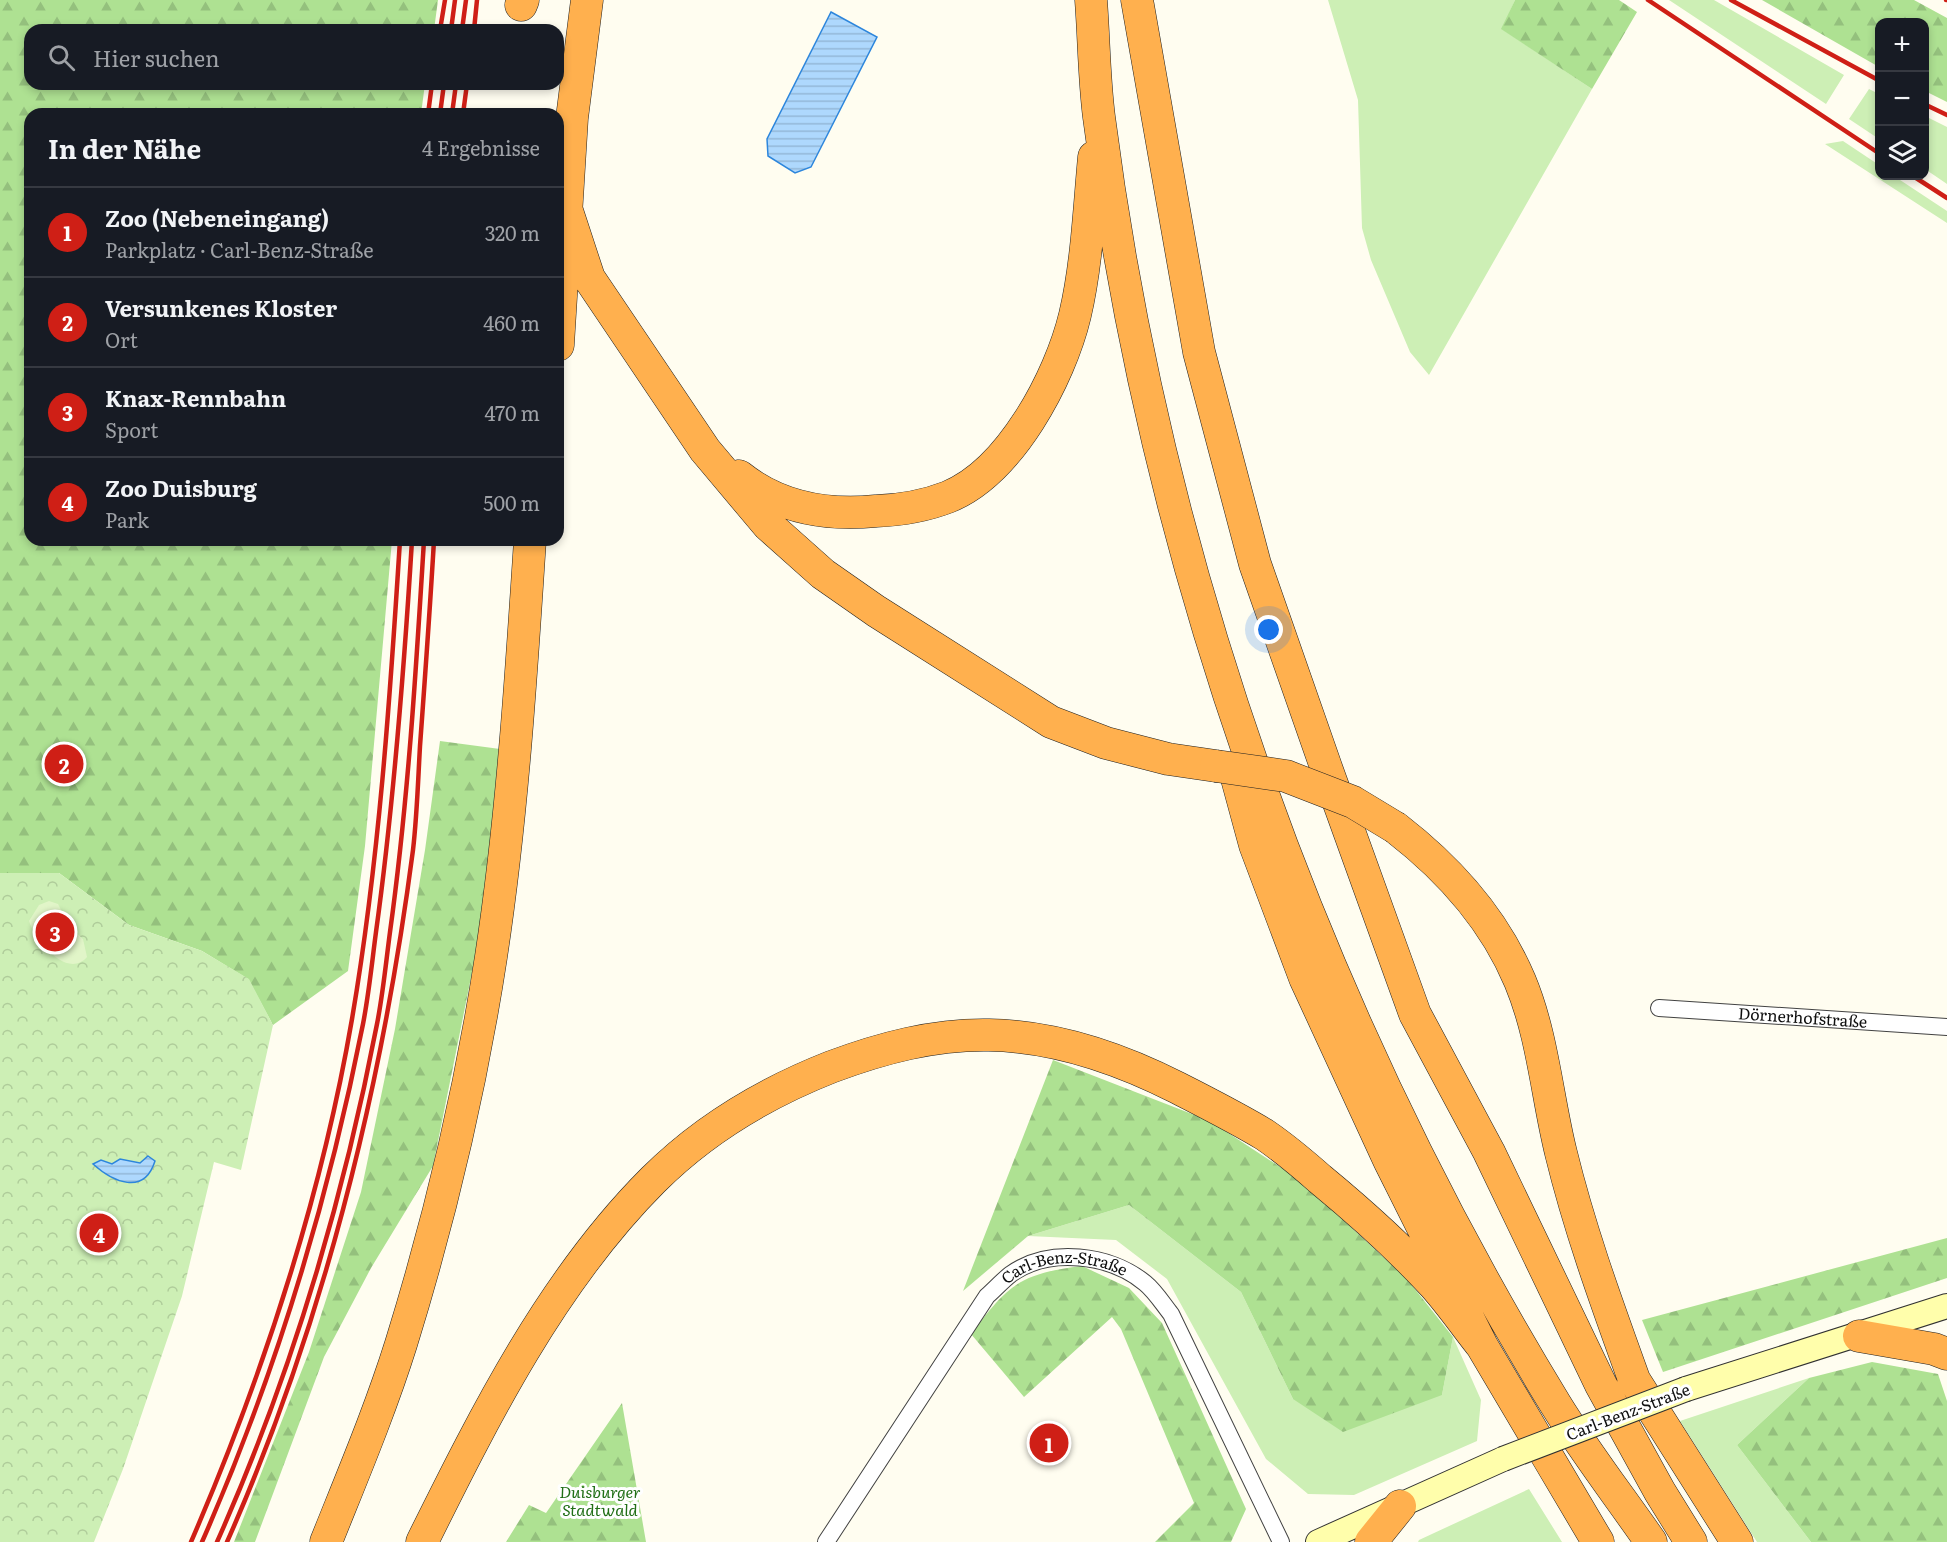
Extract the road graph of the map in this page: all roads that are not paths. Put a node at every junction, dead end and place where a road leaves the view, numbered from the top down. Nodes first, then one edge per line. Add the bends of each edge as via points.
1 (566, 0) edge
2 (587, 0) edge
3 (1091, 0) edge
4 (1137, 0) edge
5 (563, 24) edge
6 (554, 90) edge
7 (553, 108) edge
8 (1099, 114) junction
9 (567, 211) junction
10 (564, 256) edge
11 (773, 513) junction
12 (530, 546) edge
13 (546, 546) edge
14 (1190, 566) junction
15 (1659, 1008) dead end
16 (1947, 1027) edge
17 (1489, 1152) junction
18 (1947, 1306) edge
19 (1859, 1336) junction
20 (1482, 1346) junction
21 (1947, 1354) edge
22 (1635, 1382) junction
23 (1400, 1506) junction
24 (326, 1542) edge
25 (347, 1542) edge
26 (422, 1542) edge
27 (826, 1542) edge
28 (1281, 1542) edge
29 (1318, 1542) edge
30 (1371, 1542) edge
31 (1598, 1542) edge
32 (1651, 1542) edge
33 (1691, 1542) edge
34 (1737, 1542) edge

1 - 5 highway
2 - 9 highway via 572,118
3 - 8 highway
4 - 17 highway via 1199,352 1255,564 1415,1014
6 - 7 highway
8 - 11 highway via 1075,316 1050,383 999,460 981,478 949,497 918,506 873,512
8 - 14 highway via 1130,308 1157,439
9 - 10 highway
9 - 11 highway via 589,278 723,473
11 - 22 highway, bridge via 823,574 1051,722 1169,765 1216,766 1286,776 1353,802 1430,854 1464,890 1496,935 1520,982 1536,1034 1561,1154 1598,1279
12 - 24 highway via 507,822 491,956 466,1093 401,1344
13 - 25 highway via 537,697 523,828 507,957 482,1101 457,1220 376,1472
14 - 20 highway via 1201,646 1256,845 1301,967 1389,1160
14 - 32 highway via 1244,746 1326,954 1401,1122 1482,1278 1558,1408
15 - 16 street, Dörnerhofstraße
17 - 22 highway via 1563,1262
17 - 33 highway via 1601,1385
18 - 19 main road, Carl-Benz-Straße
19 - 21 highway
19 - 23 main road, Carl-Benz-Straße, bridge via 1686,1389 1503,1460
20 - 26 highway via 1437,1288 1349,1203 1266,1136 1209,1104 1110,1057 1045,1040 990,1035 912,1042 843,1062 771,1094 693,1145 653,1181 599,1241 554,1304 469,1448
20 - 31 highway
22 - 34 highway
23 - 29 main road, Carl-Benz-Straße
23 - 30 highway
27 - 28 street, Carl-Benz-Straße via 987,1296 1012,1273 1040,1261 1074,1256 1117,1266 1145,1283 1171,1314

